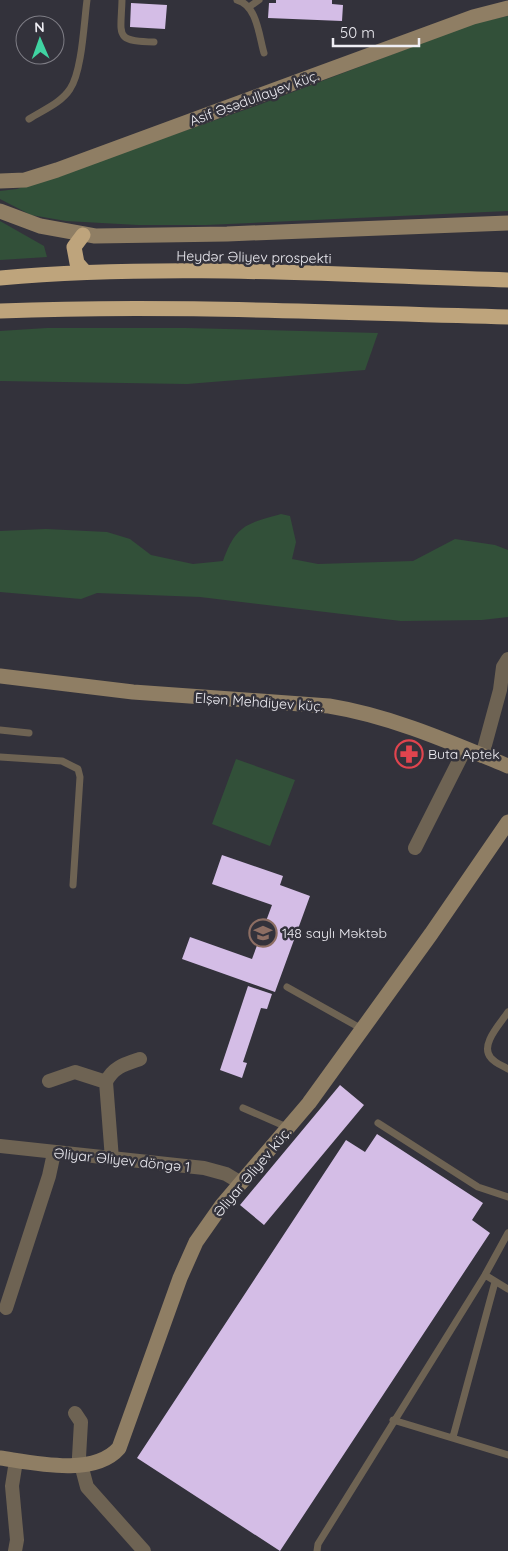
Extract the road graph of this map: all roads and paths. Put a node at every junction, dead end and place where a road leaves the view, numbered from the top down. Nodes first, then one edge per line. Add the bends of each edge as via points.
1 (87, 0) edge
2 (122, 0) edge
3 (237, 0) edge
4 (258, 0) edge
5 (249, 7) junction
6 (508, 8) edge
7 (154, 42) dead end
8 (264, 53) dead end
9 (29, 119) dead end
10 (0, 181) edge
11 (0, 211) edge
12 (508, 223) edge
13 (83, 235) junction
14 (0, 270) edge
15 (79, 271) junction
16 (0, 278) edge
17 (508, 280) edge
18 (0, 311) edge
19 (508, 317) edge
20 (508, 659) edge
21 (0, 676) edge
22 (0, 730) edge
23 (29, 733) dead end
24 (465, 749) junction
25 (482, 756) junction
26 (0, 757) edge
27 (508, 766) edge
28 (508, 822) edge
29 (415, 848) dead end
30 (73, 885) dead end
31 (287, 987) dead end
32 (508, 1012) edge
33 (362, 1029) junction
34 (140, 1059) dead end
35 (508, 1070) edge
36 (49, 1081) dead end
37 (106, 1082) junction
38 (243, 1108) dead end
39 (378, 1122) dead end
40 (289, 1128) junction
41 (0, 1146) edge
42 (54, 1153) junction
43 (112, 1159) junction
44 (241, 1183) junction
45 (508, 1197) edge
46 (508, 1233) edge
47 (485, 1275) junction
48 (495, 1282) junction
49 (508, 1289) edge
50 (6, 1308) dead end
51 (75, 1413) dead end
52 (393, 1420) junction
53 (453, 1438) junction
54 (508, 1455) edge
55 (0, 1458) edge
56 (16, 1461) junction
57 (81, 1465) junction
58 (15, 1551) edge
59 (144, 1551) edge
60 (317, 1551) edge

1 - 9 lane via 77,71 71,88 61,99
2 - 7 lane via 123,36 130,42
3 - 5 lane
4 - 5 lane
5 - 8 lane
6 - 10 main road, Asif Əsədullayev küç. via 473,17 50,173 25,180
11 - 13 main road via 40,226
12 - 13 main road via 236,234
13 - 15 highway via 76,241 74,256
14 - 15 highway
15 - 16 highway, Heydər Əliyev prospekti
15 - 17 highway, Heydər Əliyev prospekti
18 - 19 highway via 220,309
20 - 25 street via 503,667
21 - 24 main road, Elşən Mehdiyev küç. via 133,692 348,709 379,716
22 - 23 lane
24 - 25 main road, Elşən Mehdiyev küç.
24 - 29 street
25 - 27 main road, Elşən Mehdiyev küç.
26 - 30 lane via 62,761 78,769
28 - 33 main road, Əliyar Əliyev küç.
31 - 33 lane
32 - 35 lane via 488,1043 487,1052 491,1059
33 - 40 main road, Əliyar Əliyev küç.
34 - 37 street via 118,1067
36 - 37 street via 75,1072
37 - 43 street
38 - 40 lane
39 - 45 lane via 478,1188
40 - 44 main road, Əliyar Əliyev küç.
41 - 42 street, Əliyar Əliyev döngə 1
42 - 43 street, Əliyar Əliyev döngə 1
42 - 50 street via 47,1185
43 - 44 street, Əliyar Əliyev döngə 1 via 218,1170
44 - 57 main road, Əliyar Əliyev küç. via 208,1223 190,1254 122,1444 106,1459
46 - 47 lane
47 - 48 lane
47 - 52 lane
48 - 49 lane
48 - 53 lane
51 - 57 street via 81,1422
52 - 53 lane
52 - 60 lane via 318,1544
53 - 54 lane
55 - 56 main road, Əliyar Əliyev küç.
56 - 57 main road, Əliyar Əliyev küç.
56 - 58 street via 12,1486 17,1540
57 - 59 street via 84,1480 92,1494

